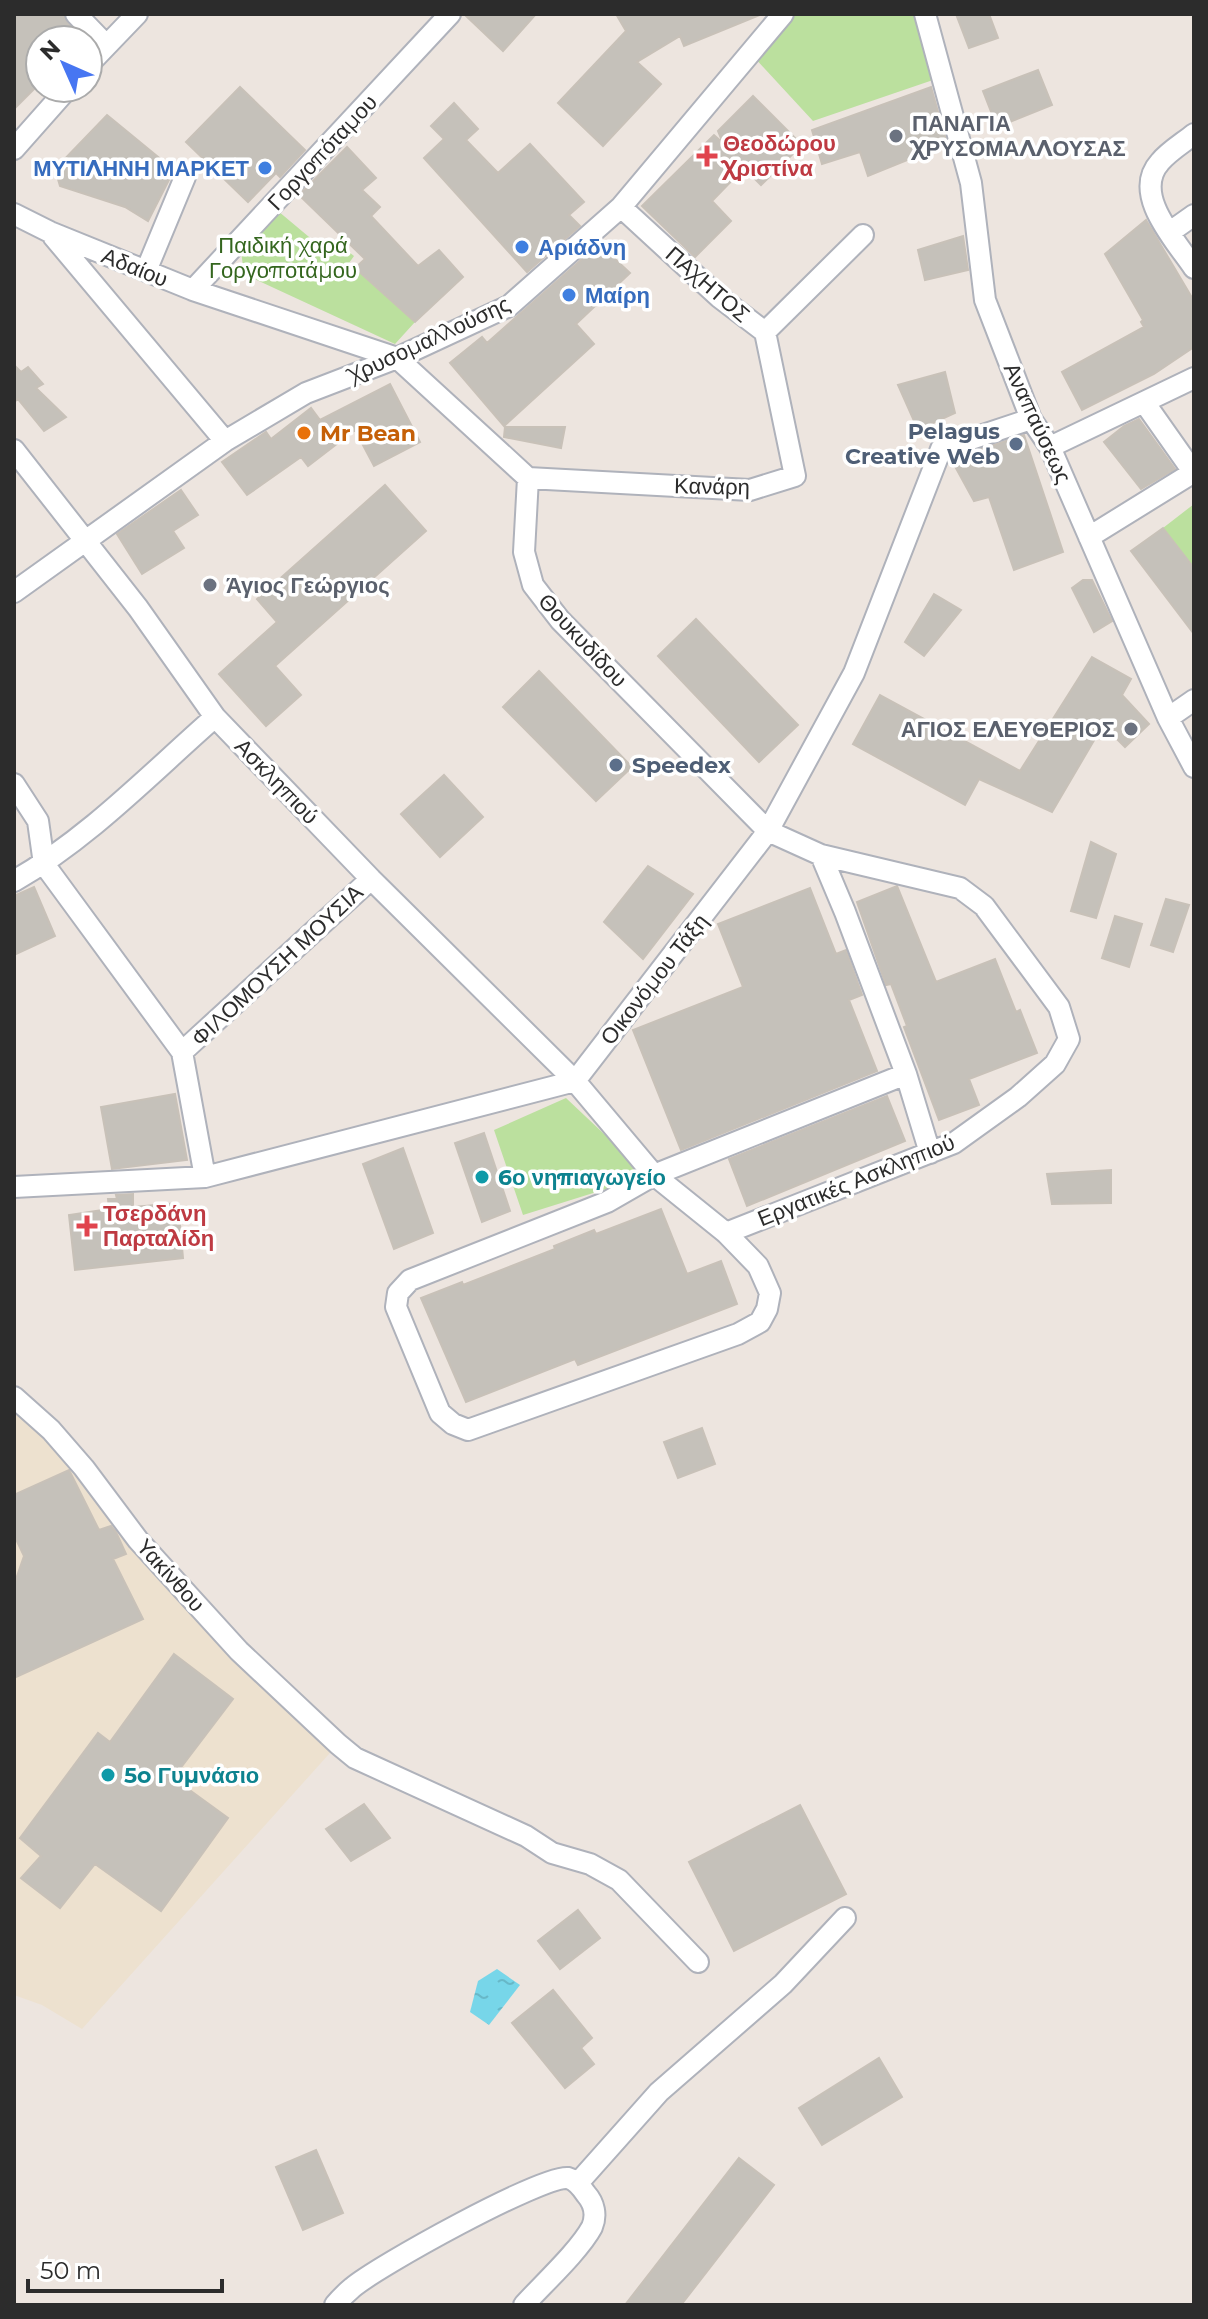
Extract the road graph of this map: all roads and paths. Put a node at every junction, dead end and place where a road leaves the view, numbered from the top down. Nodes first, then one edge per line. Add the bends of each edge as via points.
1 (76, 14) edge
2 (137, 14) edge
3 (450, 14) edge
4 (783, 14) edge
5 (925, 14) edge
6 (106, 45) joint
7 (54, 104) edge
8 (1194, 134) edge
9 (14, 149) edge
10 (185, 177) dead end
11 (621, 207) junction
12 (14, 214) edge
13 (1194, 215) edge
14 (50, 232) junction
15 (1170, 232) junction
16 (863, 235) dead end
17 (1194, 268) edge
18 (146, 271) junction
19 (193, 290) junction
20 (765, 332) junction
21 (397, 358) junction
22 (1194, 378) edge
23 (1144, 402) junction
24 (1031, 419) junction
25 (225, 441) junction
26 (1050, 447) junction
27 (14, 450) edge
28 (1194, 472) edge
29 (528, 478) junction
30 (1089, 537) junction
31 (88, 541) junction
32 (14, 592) edge
33 (1194, 700) edge
34 (215, 717) junction
35 (1168, 718) junction
36 (1194, 767) edge
37 (14, 784) edge
38 (768, 831) junction
39 (821, 855) junction
40 (44, 864) junction
41 (371, 879) junction
42 (14, 881) edge
43 (182, 1052) junction
44 (906, 1074) junction
45 (575, 1081) junction
46 (930, 1153) junction
47 (654, 1175) junction
48 (205, 1177) junction
49 (14, 1187) edge
50 (726, 1233) junction
51 (16, 1403) edge
52 (845, 1918) dead end
53 (698, 1962) dead end
54 (578, 2183) junction
55 (335, 2305) edge
56 (524, 2305) edge

1 - 6 street
2 - 6 street
3 - 19 street, Γοργοπόταμου
4 - 11 street, Χρυσομαλλούσης
5 - 24 street, Αναπαύσεως via 971,183 985,300
7 - 9 street
8 - 15 street via 1157,164 1149,188
10 - 18 street
11 - 20 street, ΠΑΧΗΤΟΣ
11 - 21 street, Χρυσομαλλούσης via 509,306
12 - 14 street, Αδαίου
13 - 15 street
14 - 18 street, Αδαίου
14 - 25 street
15 - 17 street
16 - 20 street, ΠΑΧΗΤΟΣ
18 - 19 street, Αδαίου
19 - 21 street, Αδαίου
20 - 29 street, Κανάρη via 795,476 750,490
21 - 25 street, Χρυσομαλλούσης via 306,393
21 - 29 street
22 - 23 street
23 - 26 street
23 - 28 street
24 - 26 street, Αναπαύσεως
24 - 38 street, Οικονόμου Τάξη via 941,449 854,673
25 - 31 street, Χρυσομαλλούσης
26 - 30 street, Αναπαύσεως
27 - 31 street, Ασκληπιού
28 - 30 street
29 - 38 street, Θουκυδίδου via 524,552 533,585 560,620
30 - 35 street, Αναπαύσεως
31 - 32 street, Χρυσομαλλούσης
31 - 34 street, Ασκληπιού
33 - 35 street
34 - 40 street
34 - 41 street, Ασκληπιού
35 - 36 street, Αναπαύσεως
37 - 40 street via 38,821
38 - 39 street, Εργατικές Ασκληπιού
38 - 45 street, Οικονόμου Τάξη
39 - 44 street
39 - 46 street, Εργατικές Ασκληπιού via 960,888 984,906 1059,1007 1069,1039 1055,1064 954,1143
40 - 42 street
40 - 43 street
41 - 43 street, ΦΙΛΟΜΟΥΣΗ ΜΟΥΣΙΑ
41 - 45 street, Ασκληπιού
43 - 48 street
44 - 46 street
44 - 47 street, Εργατικές Ασκληπιού
45 - 47 street, Εργατικές Ασκληπιού
45 - 48 street
46 - 50 street, Εργατικές Ασκληπιού
47 - 50 street, Εργατικές Ασκληπιού
47 - 50 street, Εργατικές Ασκληπιού via 607,1202 410,1280 398,1293 396,1307 440,1413 468,1430 760,1322 770,1293 766,1282
48 - 49 street
51 - 53 street, Υακίνθου via 51,1430 138,1540 239,1651 355,1758 619,1880
52 - 54 street via 783,1984 659,2092
54 - 55 street via 568,2178 535,2187 401,2255
54 - 56 street via 595,2211 592,2226

